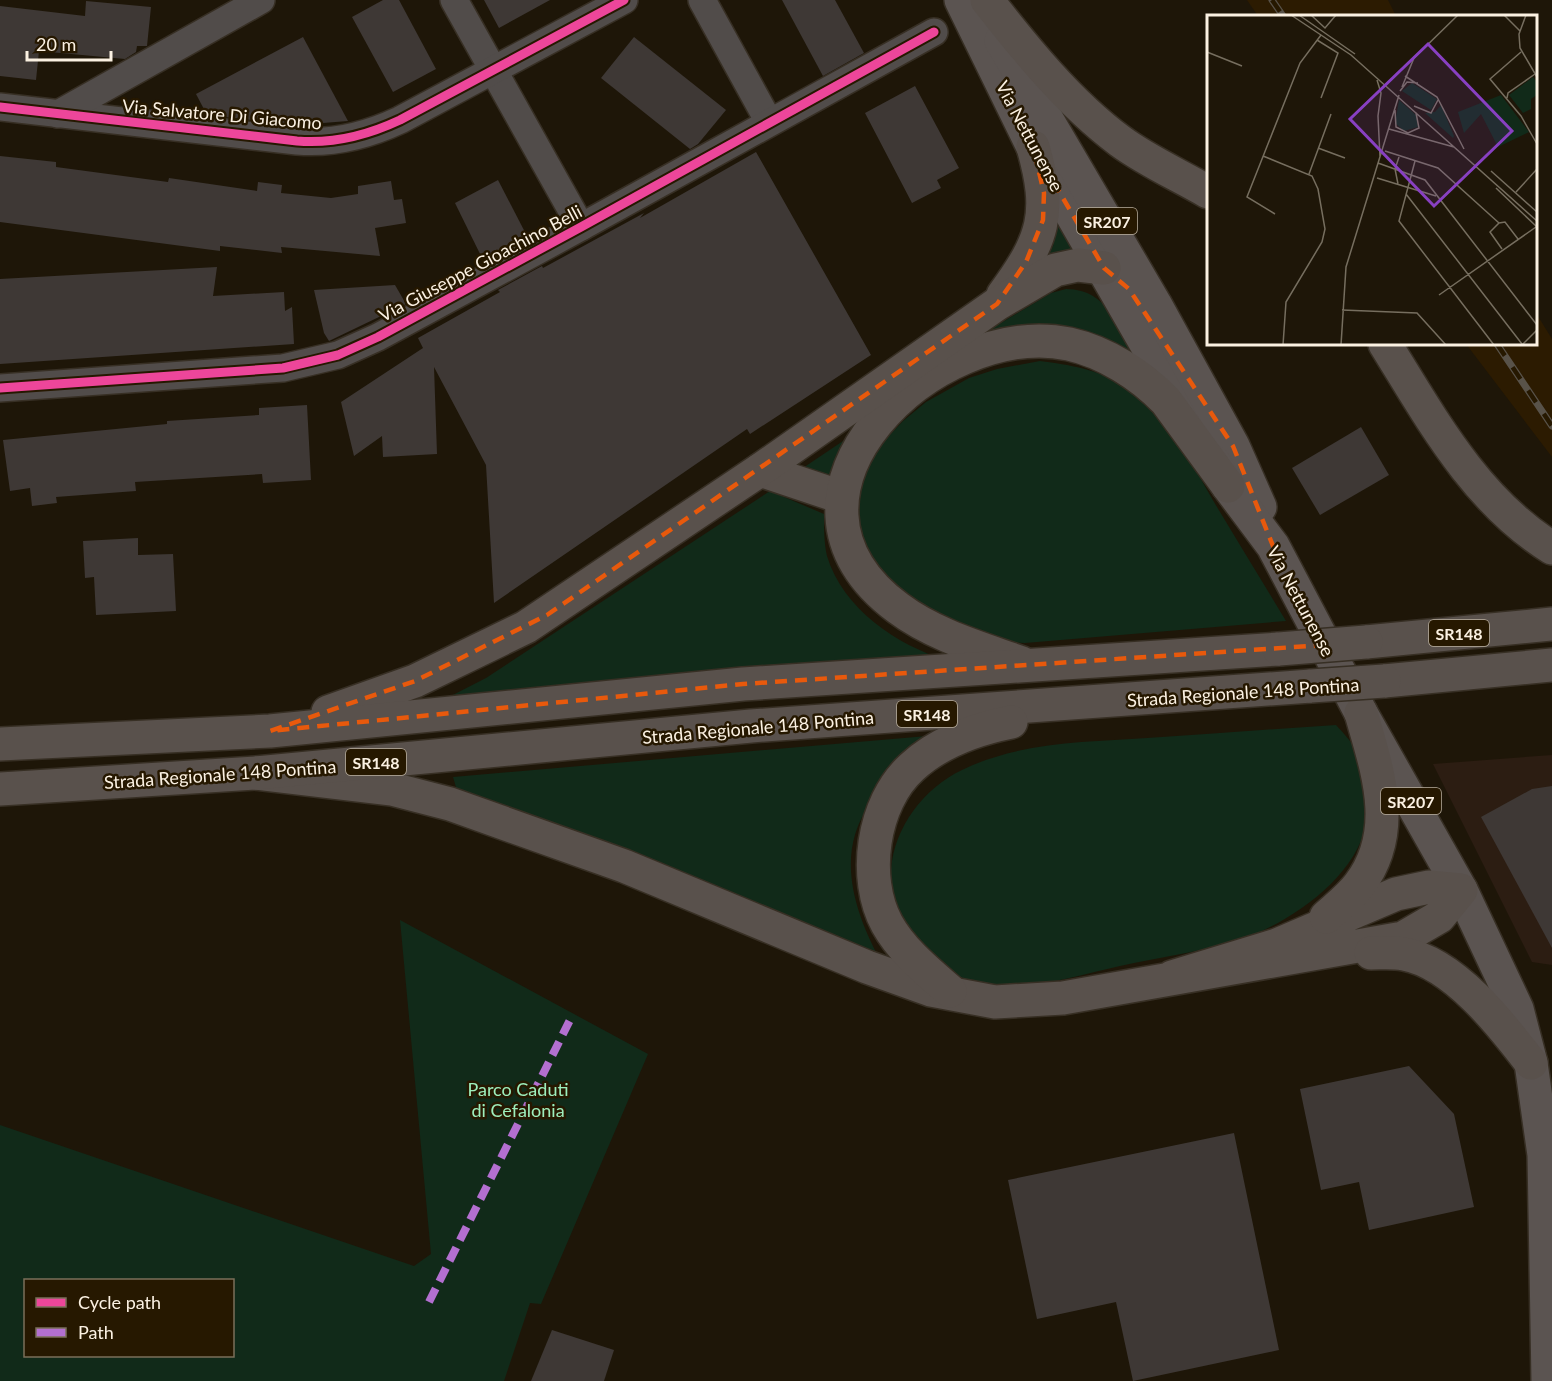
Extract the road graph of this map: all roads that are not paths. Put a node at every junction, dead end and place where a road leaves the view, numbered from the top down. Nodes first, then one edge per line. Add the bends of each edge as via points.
1 (261, 0) edge
2 (454, 0) edge
3 (624, 0) edge
4 (702, 0) edge
5 (961, 0) edge
6 (975, 0) edge
7 (987, 0) edge
8 (934, 32) dead end
9 (492, 71) junction
10 (0, 107) edge
11 (58, 114) junction
12 (769, 122) junction
13 (1033, 147) junction
14 (1207, 191) edge
15 (581, 227) junction
16 (1104, 268) junction
17 (997, 304) junction
18 (1386, 345) edge
19 (0, 388) edge
20 (1233, 446) junction
21 (760, 470) junction
22 (1228, 486) junction
23 (841, 496) junction
24 (1273, 546) junction
25 (1552, 548) edge
26 (1552, 624) edge
27 (1552, 665) edge
28 (1035, 667) junction
29 (1102, 702) junction
30 (1361, 712) junction
31 (270, 731) junction
32 (0, 744) edge
33 (256, 773) junction
34 (0, 789) edge
35 (1461, 890) junction
36 (1333, 952) junction
37 (1172, 977) junction
38 (955, 996) junction
39 (1531, 1063) junction
40 (1548, 1381) edge

1 - 11 street
2 - 9 street
3 - 9 street, Via Salvatore Di Giacomo
4 - 12 street
5 - 13 main road, Via Nettunense / SR207
6 - 20 main road, SR207 via 1022,73
7 - 14 highway via 1095,120 1130,147
8 - 12 street, Via Giuseppe Gioachino Belli
9 - 11 street, Via Salvatore Di Giacomo via 388,126 329,141 297,141
9 - 15 street
10 - 11 street, Via Salvatore Di Giacomo
12 - 15 street, Via Giuseppe Gioachino Belli
13 - 16 main road, Via Nettunense / SR207
13 - 17 highway via 1044,193 1042,220 1026,262
15 - 19 street, Via Giuseppe Gioachino Belli via 378,337 324,360 283,368
16 - 17 highway via 1078,265 1055,270
16 - 20 main road via 1129,289
16 - 22 main road, Via Nettunense / SR207
17 - 21 highway
18 - 25 highway via 1439,431 1479,484 1512,518
20 - 24 main road, SR207
21 - 23 highway
21 - 31 highway via 547,615 498,643 385,693
22 - 23 highway via 1166,401 1139,377 1090,350 1036,342 972,355 916,388 868,434 849,466
22 - 24 main road, Via Nettunense / SR207
23 - 28 highway via 840,523 849,547 863,573 885,598 944,634
24 - 30 main road, Via Nettunense / SR207
26 - 28 highway, SR148, bridge
27 - 29 highway, Strada Regionale 148 Pontina / SR148, bridge
28 - 31 highway, SR148 via 743,684
29 - 33 highway, Strada Regionale 148 Pontina / SR148 via 751,726
29 - 38 highway via 1006,722 958,738 910,768 890,795 874,849 881,909 904,949
30 - 35 main road, Via Nettunense / SR207
30 - 37 highway via 1381,783 1384,816 1375,852 1359,884 1323,921 1278,942
31 - 32 highway, SR148
33 - 34 highway, Strada Regionale 148 Pontina / SR148
33 - 38 highway via 392,789 460,807 624,866 905,982
35 - 36 highway via 1439,917 1417,932
35 - 37 highway via 1429,887 1396,894 1276,945
35 - 39 main road, Via Nettunense / SR207 via 1507,984
36 - 37 highway
36 - 39 highway via 1405,954 1438,970 1493,1014
37 - 38 highway via 1040,1000 995,1002
39 - 40 main road, Via Nettunense / SR207 via 1545,1170

